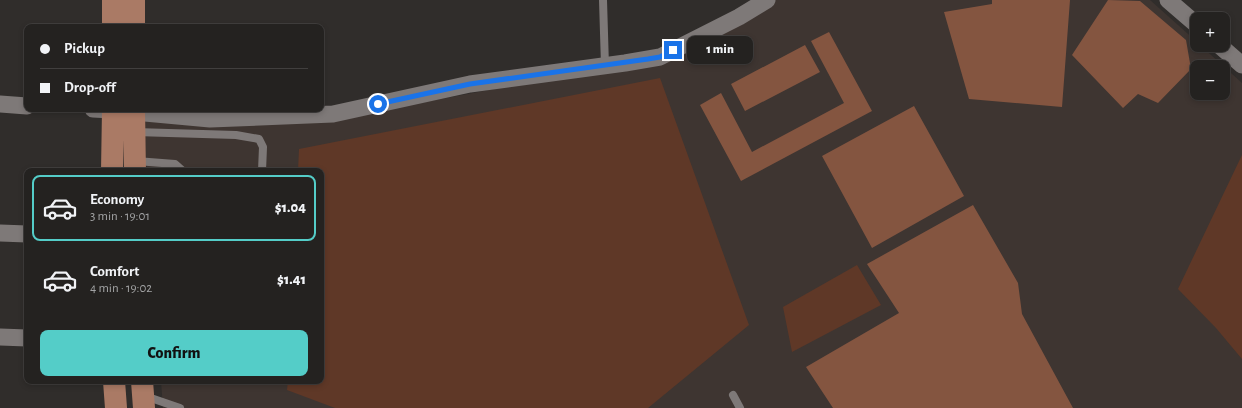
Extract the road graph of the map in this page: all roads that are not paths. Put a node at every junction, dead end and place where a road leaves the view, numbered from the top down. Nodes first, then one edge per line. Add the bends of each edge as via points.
1 (113, 0) edge
2 (134, 0) edge
3 (603, 0) edge
4 (767, 0) edge
5 (1168, 0) edge
6 (1190, 19) edge
7 (113, 24) edge
8 (134, 24) edge
9 (1227, 52) edge
10 (1242, 65) edge
11 (605, 66) junction
12 (0, 104) edge
13 (24, 106) edge
14 (120, 113) edge
15 (135, 166) edge
16 (112, 168) edge
17 (180, 168) edge
18 (262, 168) edge
19 (0, 233) edge
20 (24, 234) edge
21 (0, 337) edge
22 (24, 338) edge
23 (114, 384) edge
24 (143, 395) edge
25 (732, 395) dead end
26 (738, 407) edge
27 (116, 408) edge
28 (180, 408) edge

1 - 7 main road
2 - 8 main road
3 - 11 lane
4 - 11 street via 660,57
5 - 6 street
9 - 10 street
11 - 14 street via 470,84 332,114 210,119
12 - 13 street
14 - 15 main road
14 - 16 main road
14 - 18 lane via 259,139 263,147
15 - 17 lane via 175,164
19 - 20 street
21 - 22 street
23 - 27 main road
24 - 28 lane
25 - 26 lane

